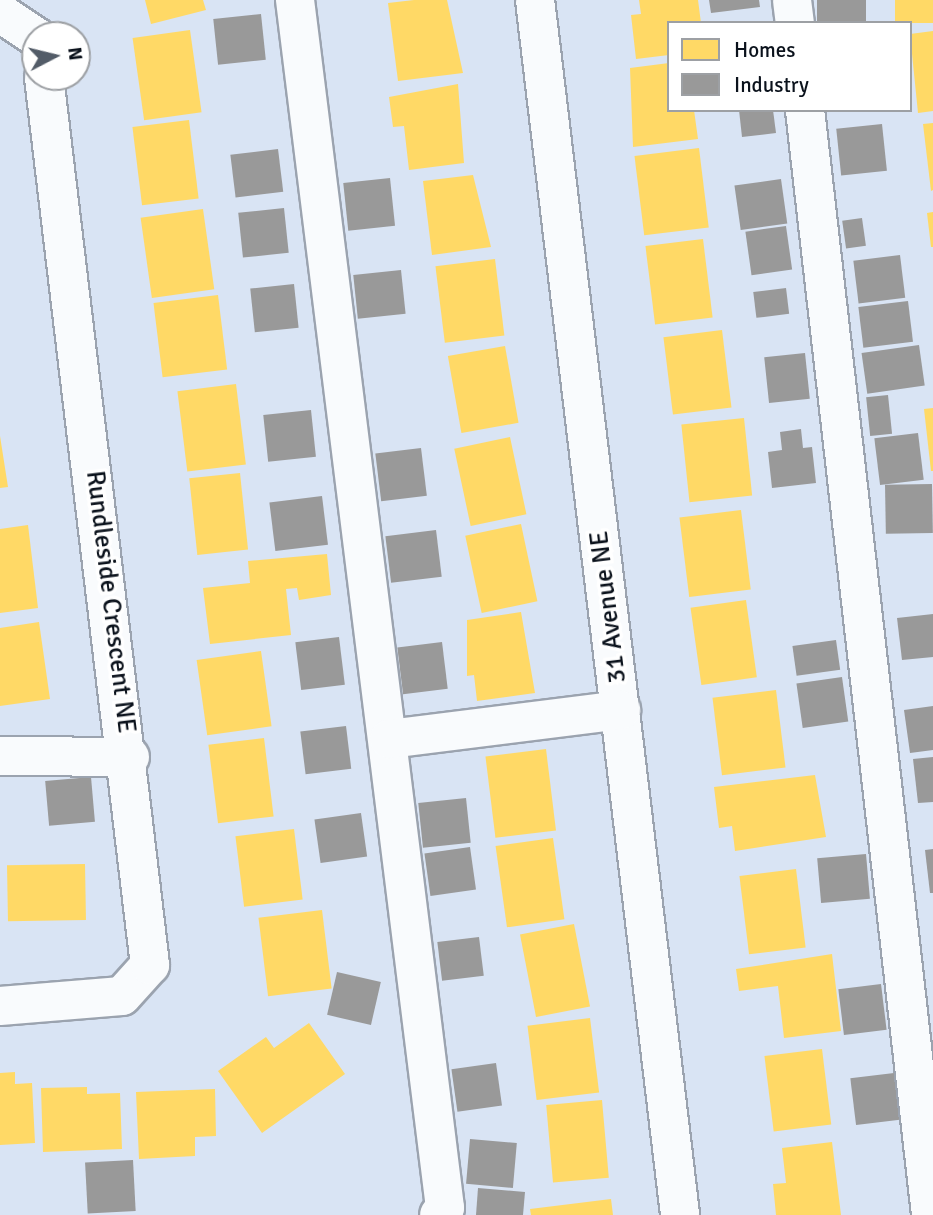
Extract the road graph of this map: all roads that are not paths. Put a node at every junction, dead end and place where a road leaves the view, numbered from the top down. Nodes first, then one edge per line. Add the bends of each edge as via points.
1 (295, 0) edge
2 (535, 0) edge
3 (792, 0) edge
4 (0, 13) edge
5 (795, 21) edge
6 (21, 27) edge
7 (46, 91) edge
8 (805, 112) edge
9 (621, 710) junction
10 (389, 740) junction
11 (0, 756) edge
12 (130, 757) junction
13 (0, 1006) edge
14 (439, 1215) edge
15 (680, 1215) edge
16 (931, 1215) edge

1 - 10 street
2 - 9 street, 31 Avenue NE
3 - 5 street
4 - 6 street
7 - 12 street, Rundleside Crescent NE
8 - 16 street
9 - 10 street
9 - 15 street, 31 Avenue NE
10 - 14 street via 445,1208
11 - 12 street
12 - 13 street, Rundleside Crescent NE via 150,965 122,996

